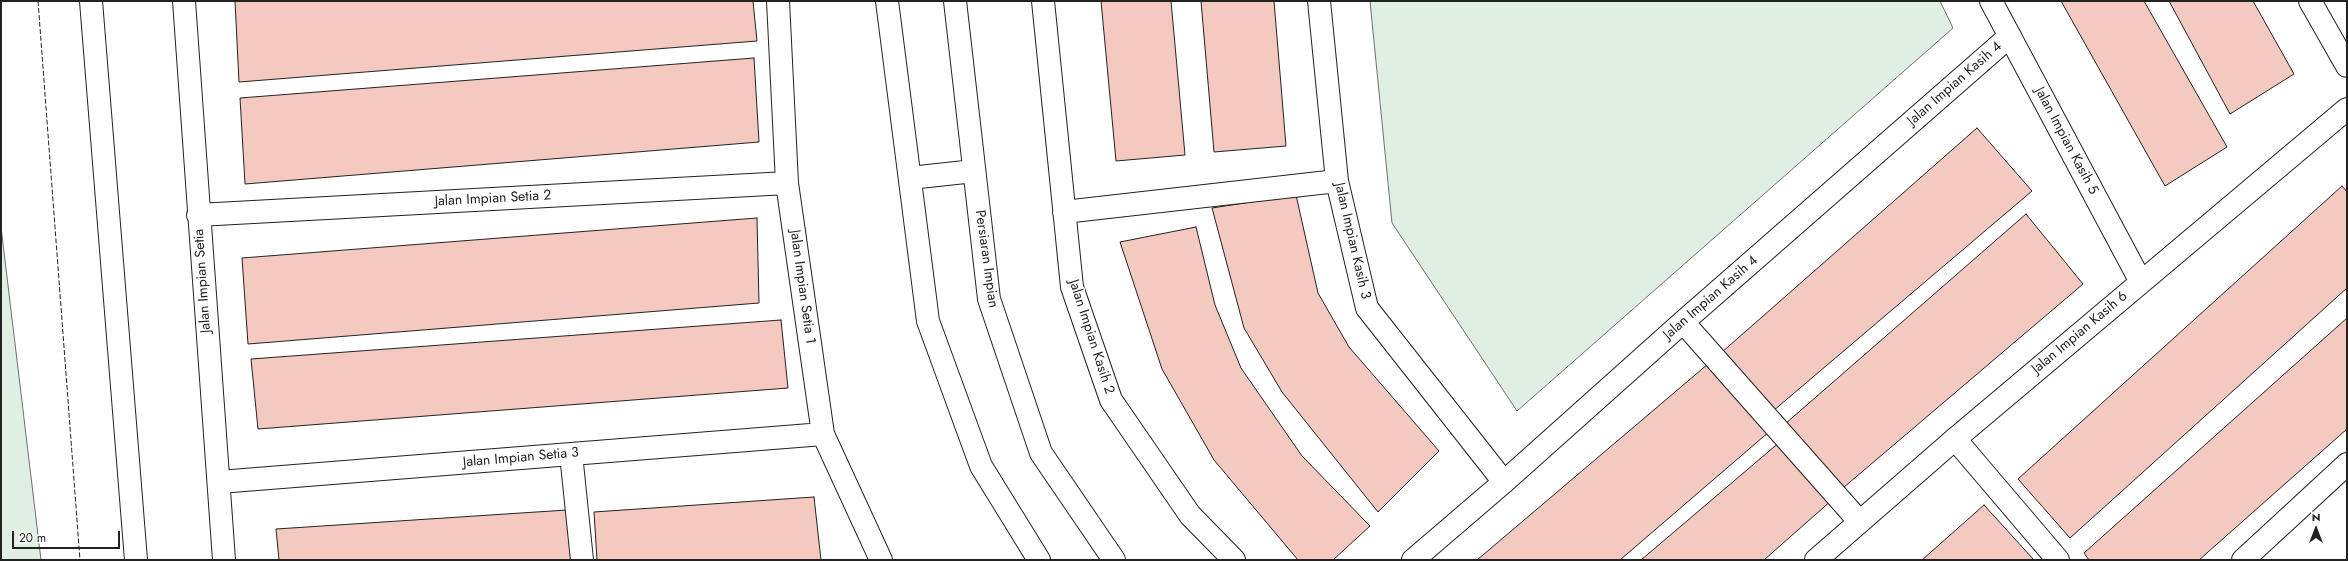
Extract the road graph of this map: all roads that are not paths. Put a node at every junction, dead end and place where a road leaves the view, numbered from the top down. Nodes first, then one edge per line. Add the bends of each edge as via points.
1 (91, 1) edge
2 (184, 1) edge
3 (778, 1) edge
4 (887, 1) edge
5 (955, 1) edge
6 (1043, 1) edge
7 (1319, 1) edge
8 (1991, 1) edge
9 (2310, 1) edge
10 (2010, 36) junction
11 (2347, 66) edge
12 (2347, 109) edge
13 (974, 171) junction
14 (910, 178) junction
15 (1337, 181) junction
16 (787, 183) junction
17 (1064, 212) junction
18 (198, 215) junction
19 (2141, 282) junction
20 (1683, 322) junction
21 (823, 434) junction
22 (1955, 439) junction
23 (571, 454) junction
24 (2347, 464) edge
25 (219, 482) junction
26 (1504, 482) junction
27 (1859, 521) junction
28 (136, 560) edge
29 (224, 560) edge
30 (582, 560) edge
31 (881, 560) edge
32 (1038, 560) edge
33 (1114, 560) edge
34 (1234, 560) edge
35 (1413, 560) edge
36 (1816, 560) edge
37 (2058, 560) edge
38 (2243, 560) edge

1 - 28 street
2 - 18 street, Jalan Impian Setia
3 - 16 street, Jalan Impian Setia 1
4 - 14 street
5 - 13 street, Persiaran Impian
6 - 17 street, Jalan Impian Kasih 2
7 - 15 street, Jalan Impian Kasih 3
8 - 10 street, Jalan Impian Kasih 5
9 - 11 street
10 - 19 street, Jalan Impian Kasih 5
10 - 20 street, Jalan Impian Kasih 4
12 - 19 street, Jalan Impian Kasih 6
13 - 14 street
13 - 33 street, Persiaran Impian via 989,299 1041,453
14 - 32 street via 928,321 981,466
15 - 17 street
15 - 26 street, Jalan Impian Kasih 3 via 1367,308
16 - 18 street, Jalan Impian Setia 2
16 - 21 street, Jalan Impian Setia 1
17 - 34 street, Jalan Impian Kasih 2 via 1072,287 1111,400 1190,515
18 - 25 street, Jalan Impian Setia
19 - 22 street, Jalan Impian Kasih 6
20 - 26 street, Jalan Impian Kasih 4
20 - 27 street
21 - 23 street, Jalan Impian Setia 3
21 - 31 street, Jalan Impian Setia 1
22 - 27 street, Jalan Impian Kasih 6
22 - 37 street
23 - 25 street, Jalan Impian Setia 3
23 - 30 street
24 - 38 street
25 - 29 street, Jalan Impian Setia
26 - 35 street, Jalan Impian Kasih 4
27 - 36 street, Jalan Impian Kasih 6

